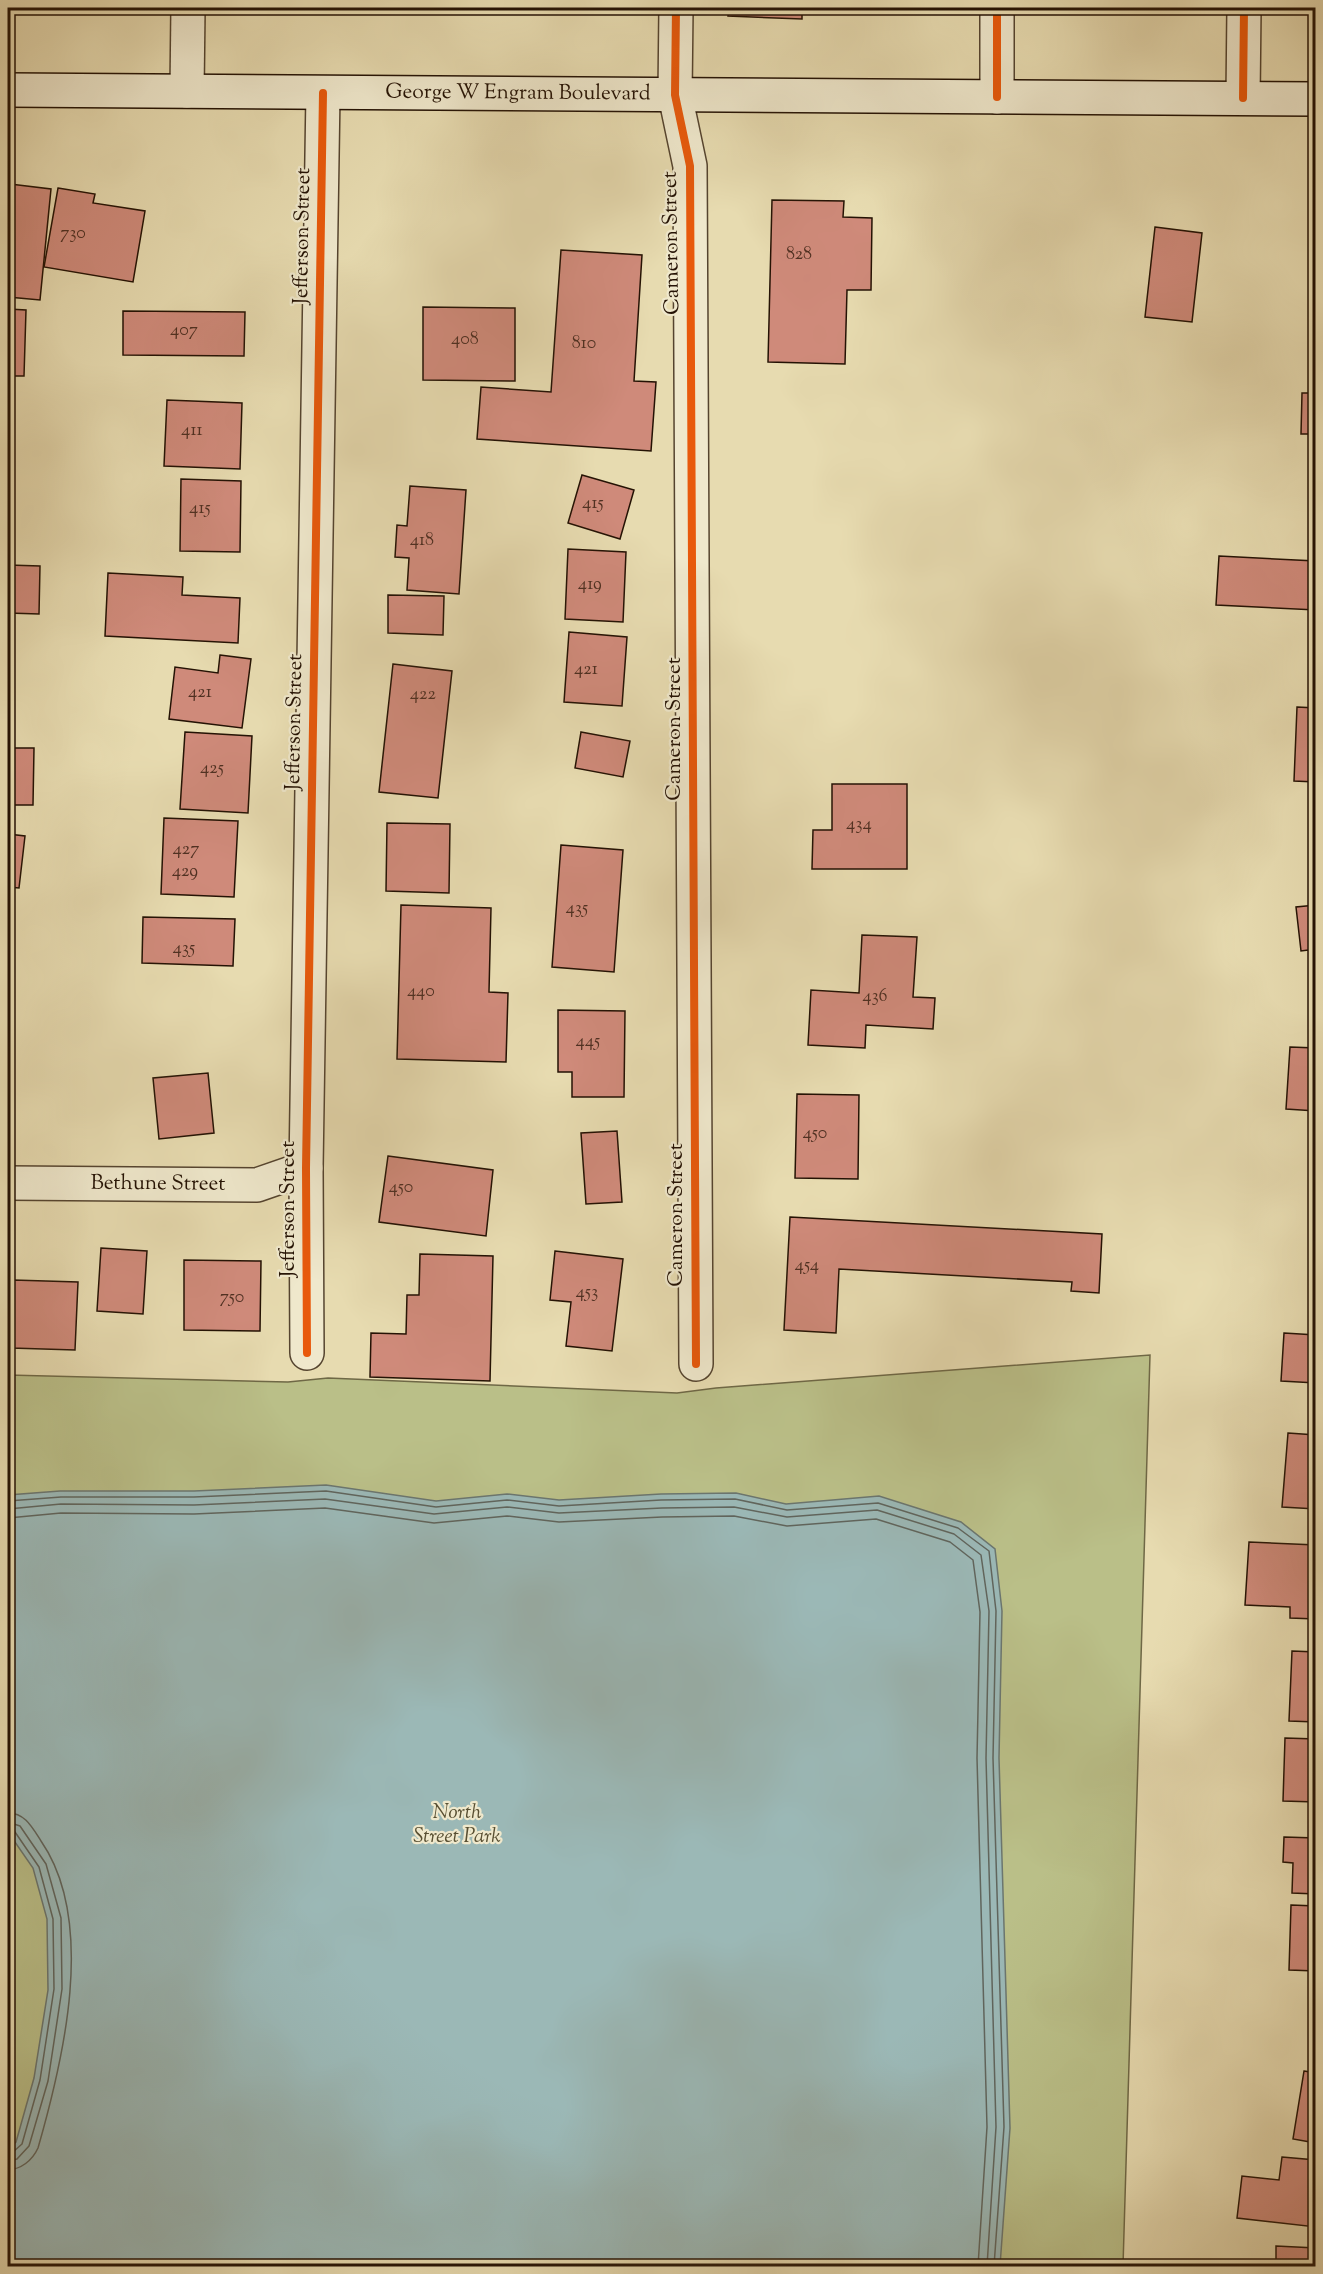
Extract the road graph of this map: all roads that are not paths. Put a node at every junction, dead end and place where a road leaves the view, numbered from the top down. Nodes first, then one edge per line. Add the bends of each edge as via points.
1 (188, 8) edge
2 (676, 8) edge
3 (997, 8) edge
4 (1244, 8) edge
5 (8, 90) edge
6 (187, 91) junction
7 (323, 93) junction
8 (675, 94) junction
9 (997, 97) junction
10 (1243, 98) junction
11 (1316, 99) edge
12 (306, 1168) junction
13 (8, 1183) edge
14 (307, 1353) dead end
15 (696, 1365) dead end

1 - 6 street
2 - 8 street, Cameron Street
3 - 9 street
4 - 10 street
5 - 6 street, George W Engram Boulevard
6 - 7 street, George W Engram Boulevard
7 - 8 street, George W Engram Boulevard
7 - 12 street, Jefferson Street
8 - 9 street, George W Engram Boulevard
8 - 15 street, Cameron Street via 690,166
9 - 10 street, George W Engram Boulevard
10 - 11 street, George W Engram Boulevard
12 - 13 street, Bethune Street via 257,1185
12 - 14 street, Jefferson Street

